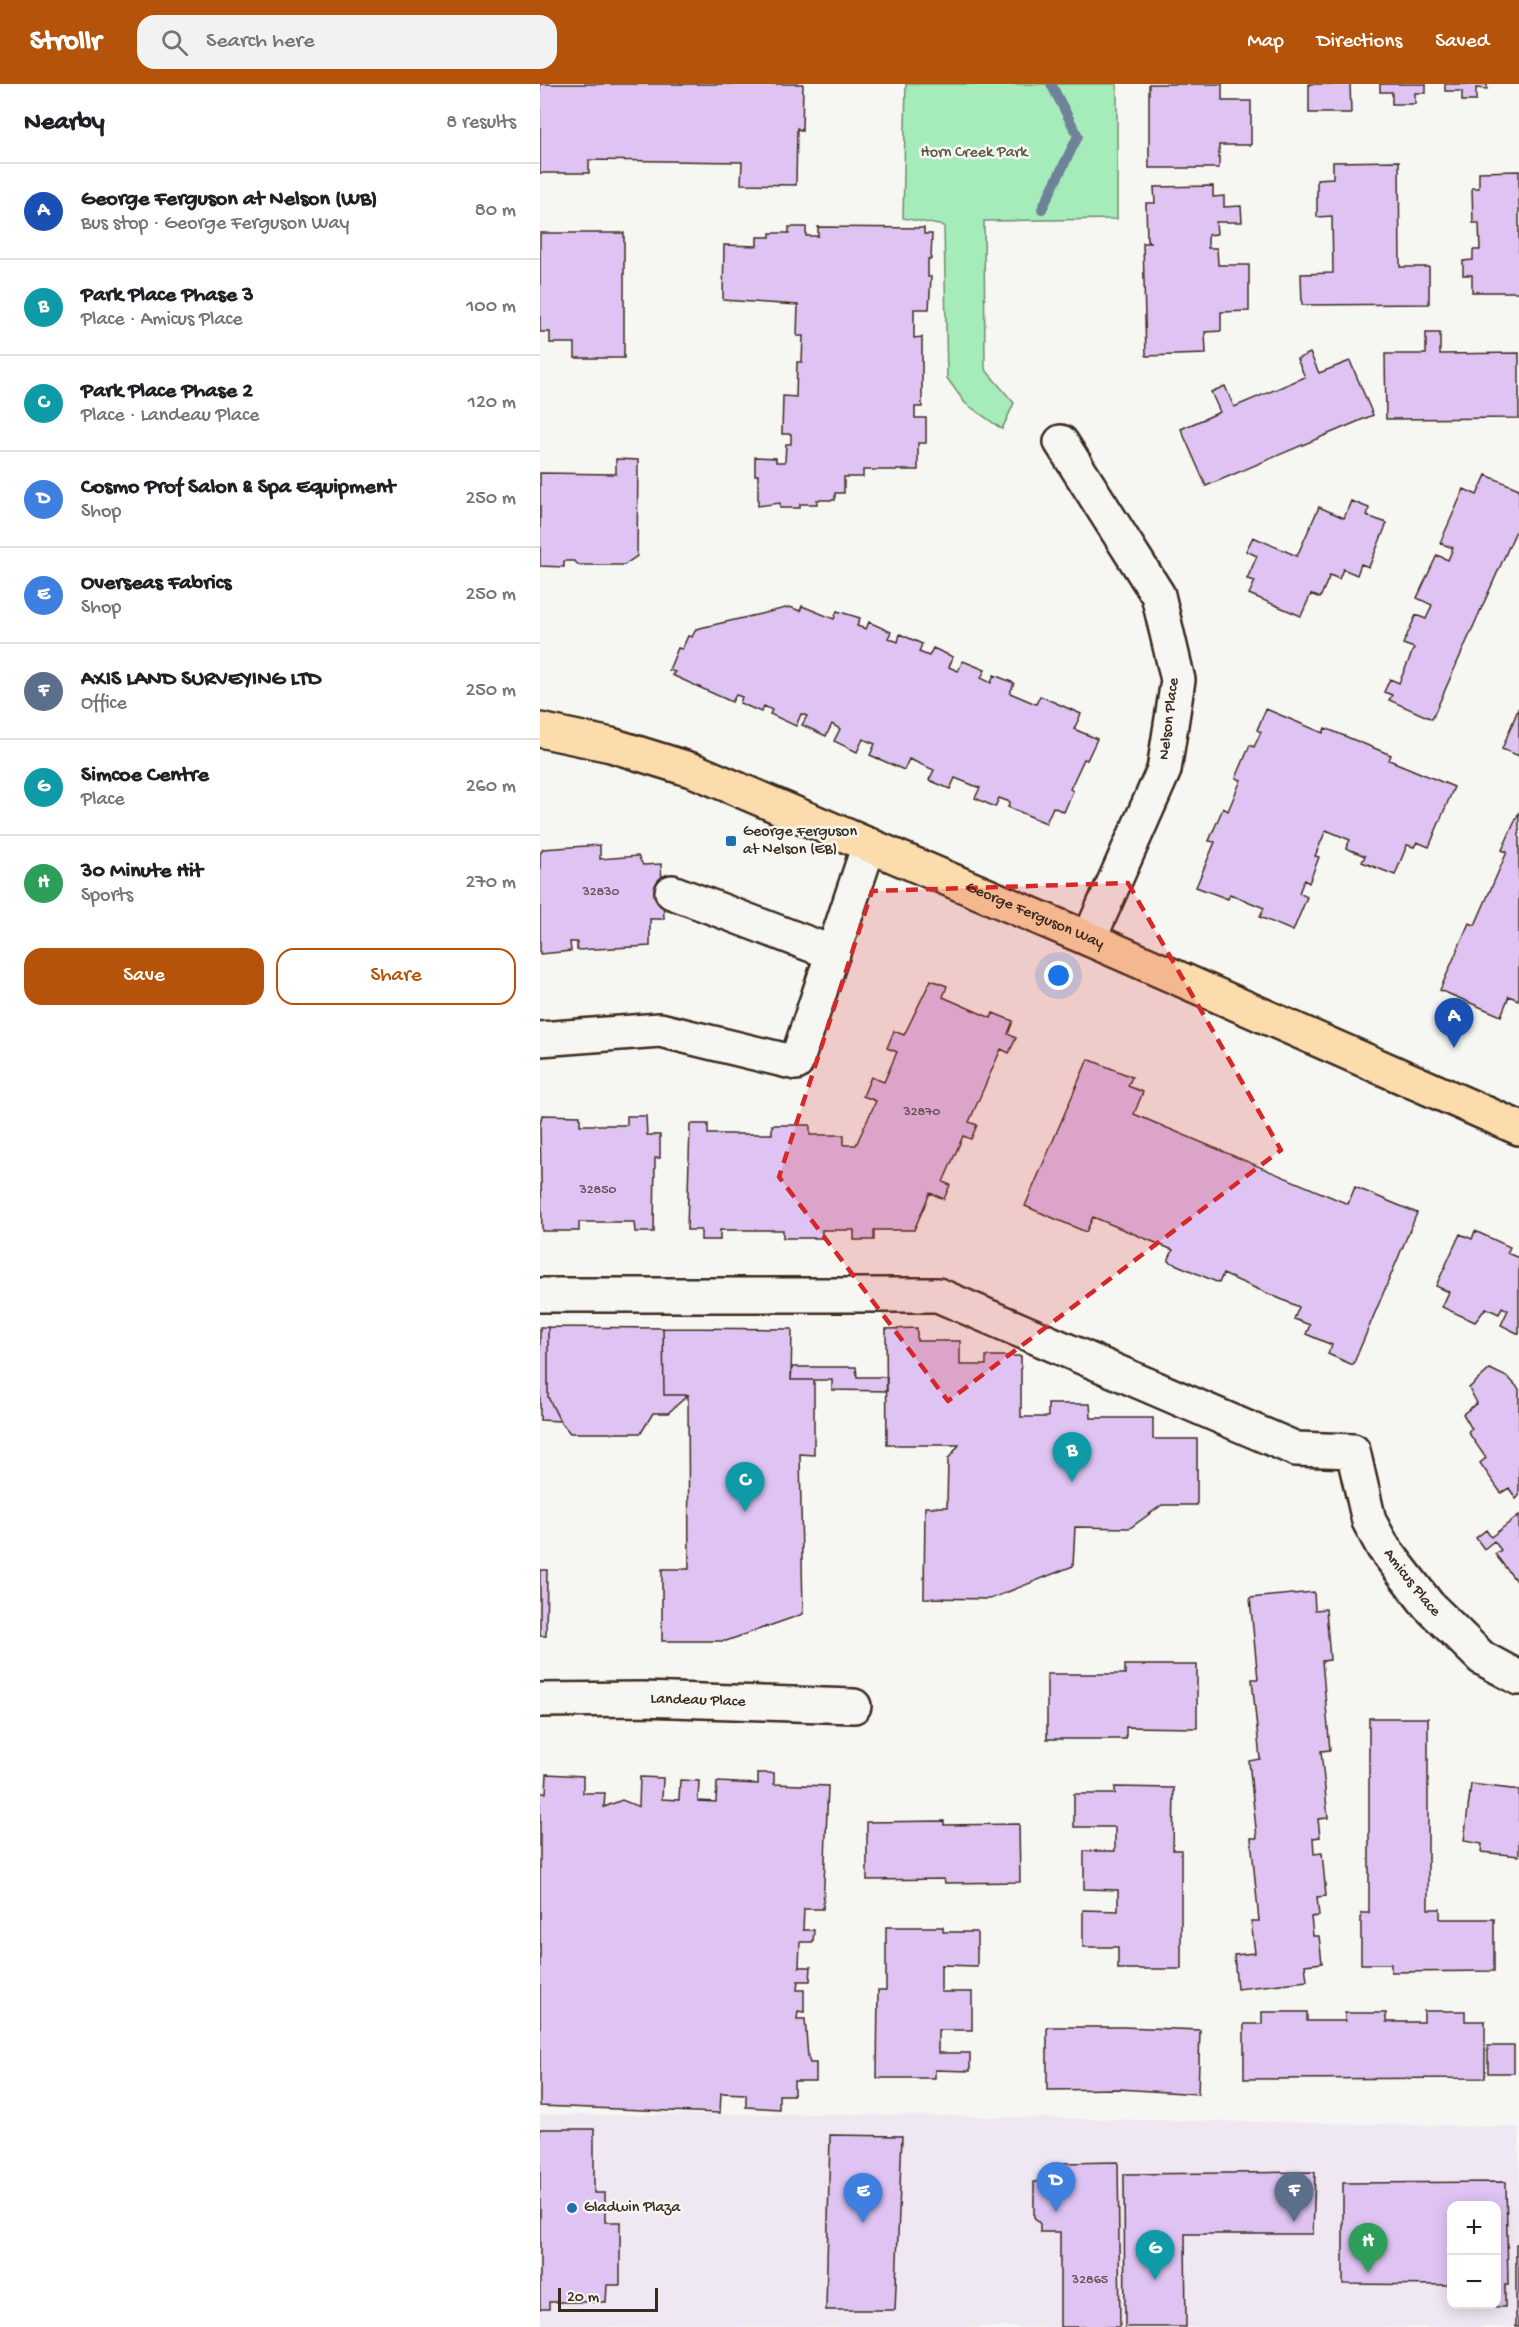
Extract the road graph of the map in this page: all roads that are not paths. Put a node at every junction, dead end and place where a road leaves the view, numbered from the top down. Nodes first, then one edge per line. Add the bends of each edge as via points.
1 (1061, 442) dead end
2 (540, 730) edge
3 (869, 845) junction
4 (672, 892) dead end
5 (1089, 939) junction
6 (833, 953) junction
7 (540, 1039) edge
8 (1519, 1128) edge
9 (540, 1295) edge
10 (1519, 1678) edge
11 (540, 1700) edge
12 (854, 1706) dead end

1 - 5 street, Nelson Place via 1158,595 1178,680 1164,770
2 - 3 main road, George Ferguson Way via 611,745 695,771
3 - 5 main road, George Ferguson Way
3 - 6 street
4 - 6 street
5 - 8 main road, George Ferguson Way
6 - 7 street via 796,1063 660,1030
9 - 10 street, Amicus Place via 938,1295 1296,1449 1353,1451 1369,1521 1383,1547 1428,1605 1482,1658
11 - 12 street, Landeau Place

